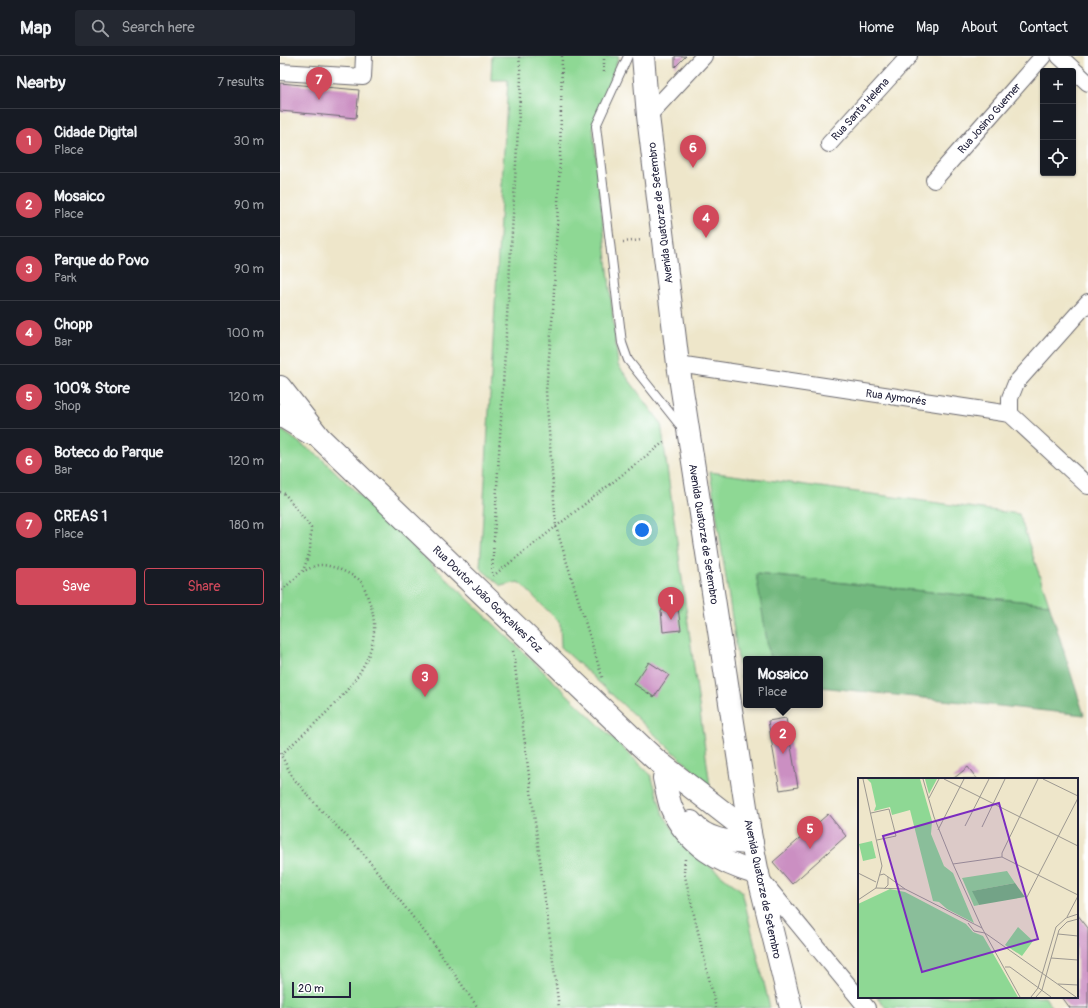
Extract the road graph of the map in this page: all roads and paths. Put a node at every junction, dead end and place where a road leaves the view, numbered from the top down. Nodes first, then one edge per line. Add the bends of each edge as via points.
1 (364, 56) edge
2 (519, 56) edge
3 (562, 56) edge
4 (604, 56) edge
5 (628, 56) edge
6 (643, 56) edge
7 (704, 56) edge
8 (909, 56) edge
9 (1043, 56) edge
10 (1059, 56) edge
11 (280, 72) edge
12 (604, 76) dead end
13 (1088, 83) edge
14 (648, 116) junction
15 (828, 144) dead end
16 (934, 180) dead end
17 (663, 237) junction
18 (610, 244) junction
19 (1088, 302) edge
20 (678, 364) junction
21 (280, 387) edge
22 (1010, 414) junction
23 (280, 415) edge
24 (320, 438) junction
25 (690, 438) junction
26 (664, 442) dead end
27 (1088, 486) edge
28 (280, 492) edge
29 (556, 527) junction
30 (303, 572) junction
31 (280, 592) edge
32 (512, 648) dead end
33 (604, 682) dead end
34 (281, 754) edge
35 (660, 768) junction
36 (751, 838) junction
37 (685, 853) dead end
38 (758, 874) junction
39 (858, 997) edge
40 (859, 998) edge
41 (478, 1008) edge
42 (558, 1008) edge
43 (716, 1008) edge
44 (791, 1008) edge
45 (867, 1008) edge

1 - 11 street via 363,77
2 - 29 path via 521,78 491,578
3 - 29 path via 553,311 546,391
4 - 12 path
5 - 18 lane via 596,126
6 - 14 street, Avenida Quatorze de Setembro
7 - 14 street
8 - 15 street, Rua Santa Helena
9 - 16 street, Rua Josino Guemer
10 - 13 street
14 - 17 street, Avenida Quatorze de Setembro
17 - 18 path
17 - 20 street, Avenida Quatorze de Setembro
18 - 25 lane via 622,343 628,360
19 - 22 street via 1016,383 1010,398
20 - 22 street, Rua Aymorés
20 - 25 street, Avenida Quatorze de Setembro
21 - 24 street, Rua Doutor João Gonçalves Foz
22 - 27 street
23 - 24 street, Rua Doutor João Gonçalves Foz
24 - 35 street, Rua Doutor João Gonçalves Foz
25 - 36 street, Avenida Quatorze de Setembro
26 - 29 path
28 - 30 path via 286,494 311,528 310,551
29 - 33 path
30 - 31 path
30 - 34 path via 319,565 342,570 361,581 374,614 372,646 361,673 342,697
32 - 42 path
34 - 41 path via 293,778 362,852 434,943
35 - 36 street, Rua Doutor João Gonçalves Foz
35 - 36 street, Rua Doutor João Gonçalves Foz via 678,804 692,824 709,837 727,842
35 - 38 street via 671,807 690,836 713,856
36 - 38 street, Avenida Quatorze de Setembro
37 - 43 path via 684,872
38 - 39 street
38 - 44 street, Avenida Quatorze de Setembro
40 - 45 street

